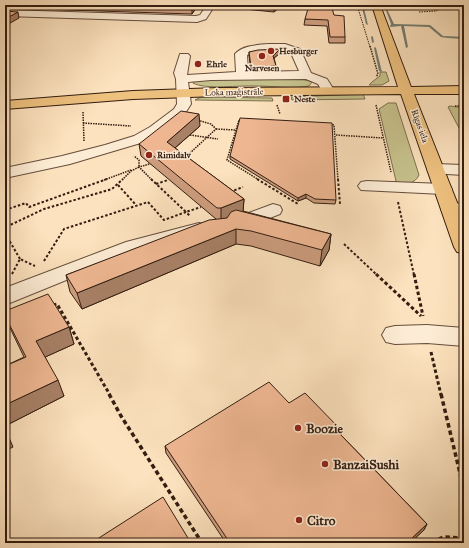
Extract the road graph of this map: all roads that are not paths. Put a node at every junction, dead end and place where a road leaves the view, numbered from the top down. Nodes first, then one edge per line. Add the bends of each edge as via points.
1 (211, 5) edge
2 (376, 5) edge
3 (5, 13) edge
4 (184, 56) dead end
5 (300, 59) junction
6 (286, 61) dead end
7 (306, 75) junction
8 (242, 76) junction
9 (183, 86) junction
10 (328, 90) junction
11 (405, 90) junction
12 (464, 90) edge
13 (5, 105) edge
14 (435, 169) junction
15 (464, 170) edge
16 (5, 173) edge
17 (367, 186) dead end
18 (443, 189) junction
19 (457, 209) edge
20 (273, 210) dead end
21 (245, 221) edge
22 (211, 228) edge
23 (464, 247) edge
24 (7, 288) edge
25 (395, 335) dead end
26 (464, 337) edge

1 - 3 street via 203,17 197,19
2 - 11 main road, Rīgas iela
4 - 9 street via 180,73
5 - 6 street
5 - 7 street
5 - 8 street via 294,49 252,48 241,54 244,61
7 - 8 street
7 - 10 street via 325,83
8 - 9 street
9 - 10 main road, Loka maģistrāle
9 - 13 main road, Loka maģistrāle via 133,95
9 - 16 street via 184,104 159,128 139,139 85,155
10 - 11 main road, Loka maģistrāle
11 - 12 main road, Loka maģistrāle
11 - 14 main road, Rīgas iela
14 - 15 street
14 - 18 main road, Rīgas iela
17 - 18 street
18 - 19 main road, Rīgas iela
19 - 23 main road, Rīgas iela
20 - 21 street
22 - 24 street via 133,246
25 - 26 street via 425,326

